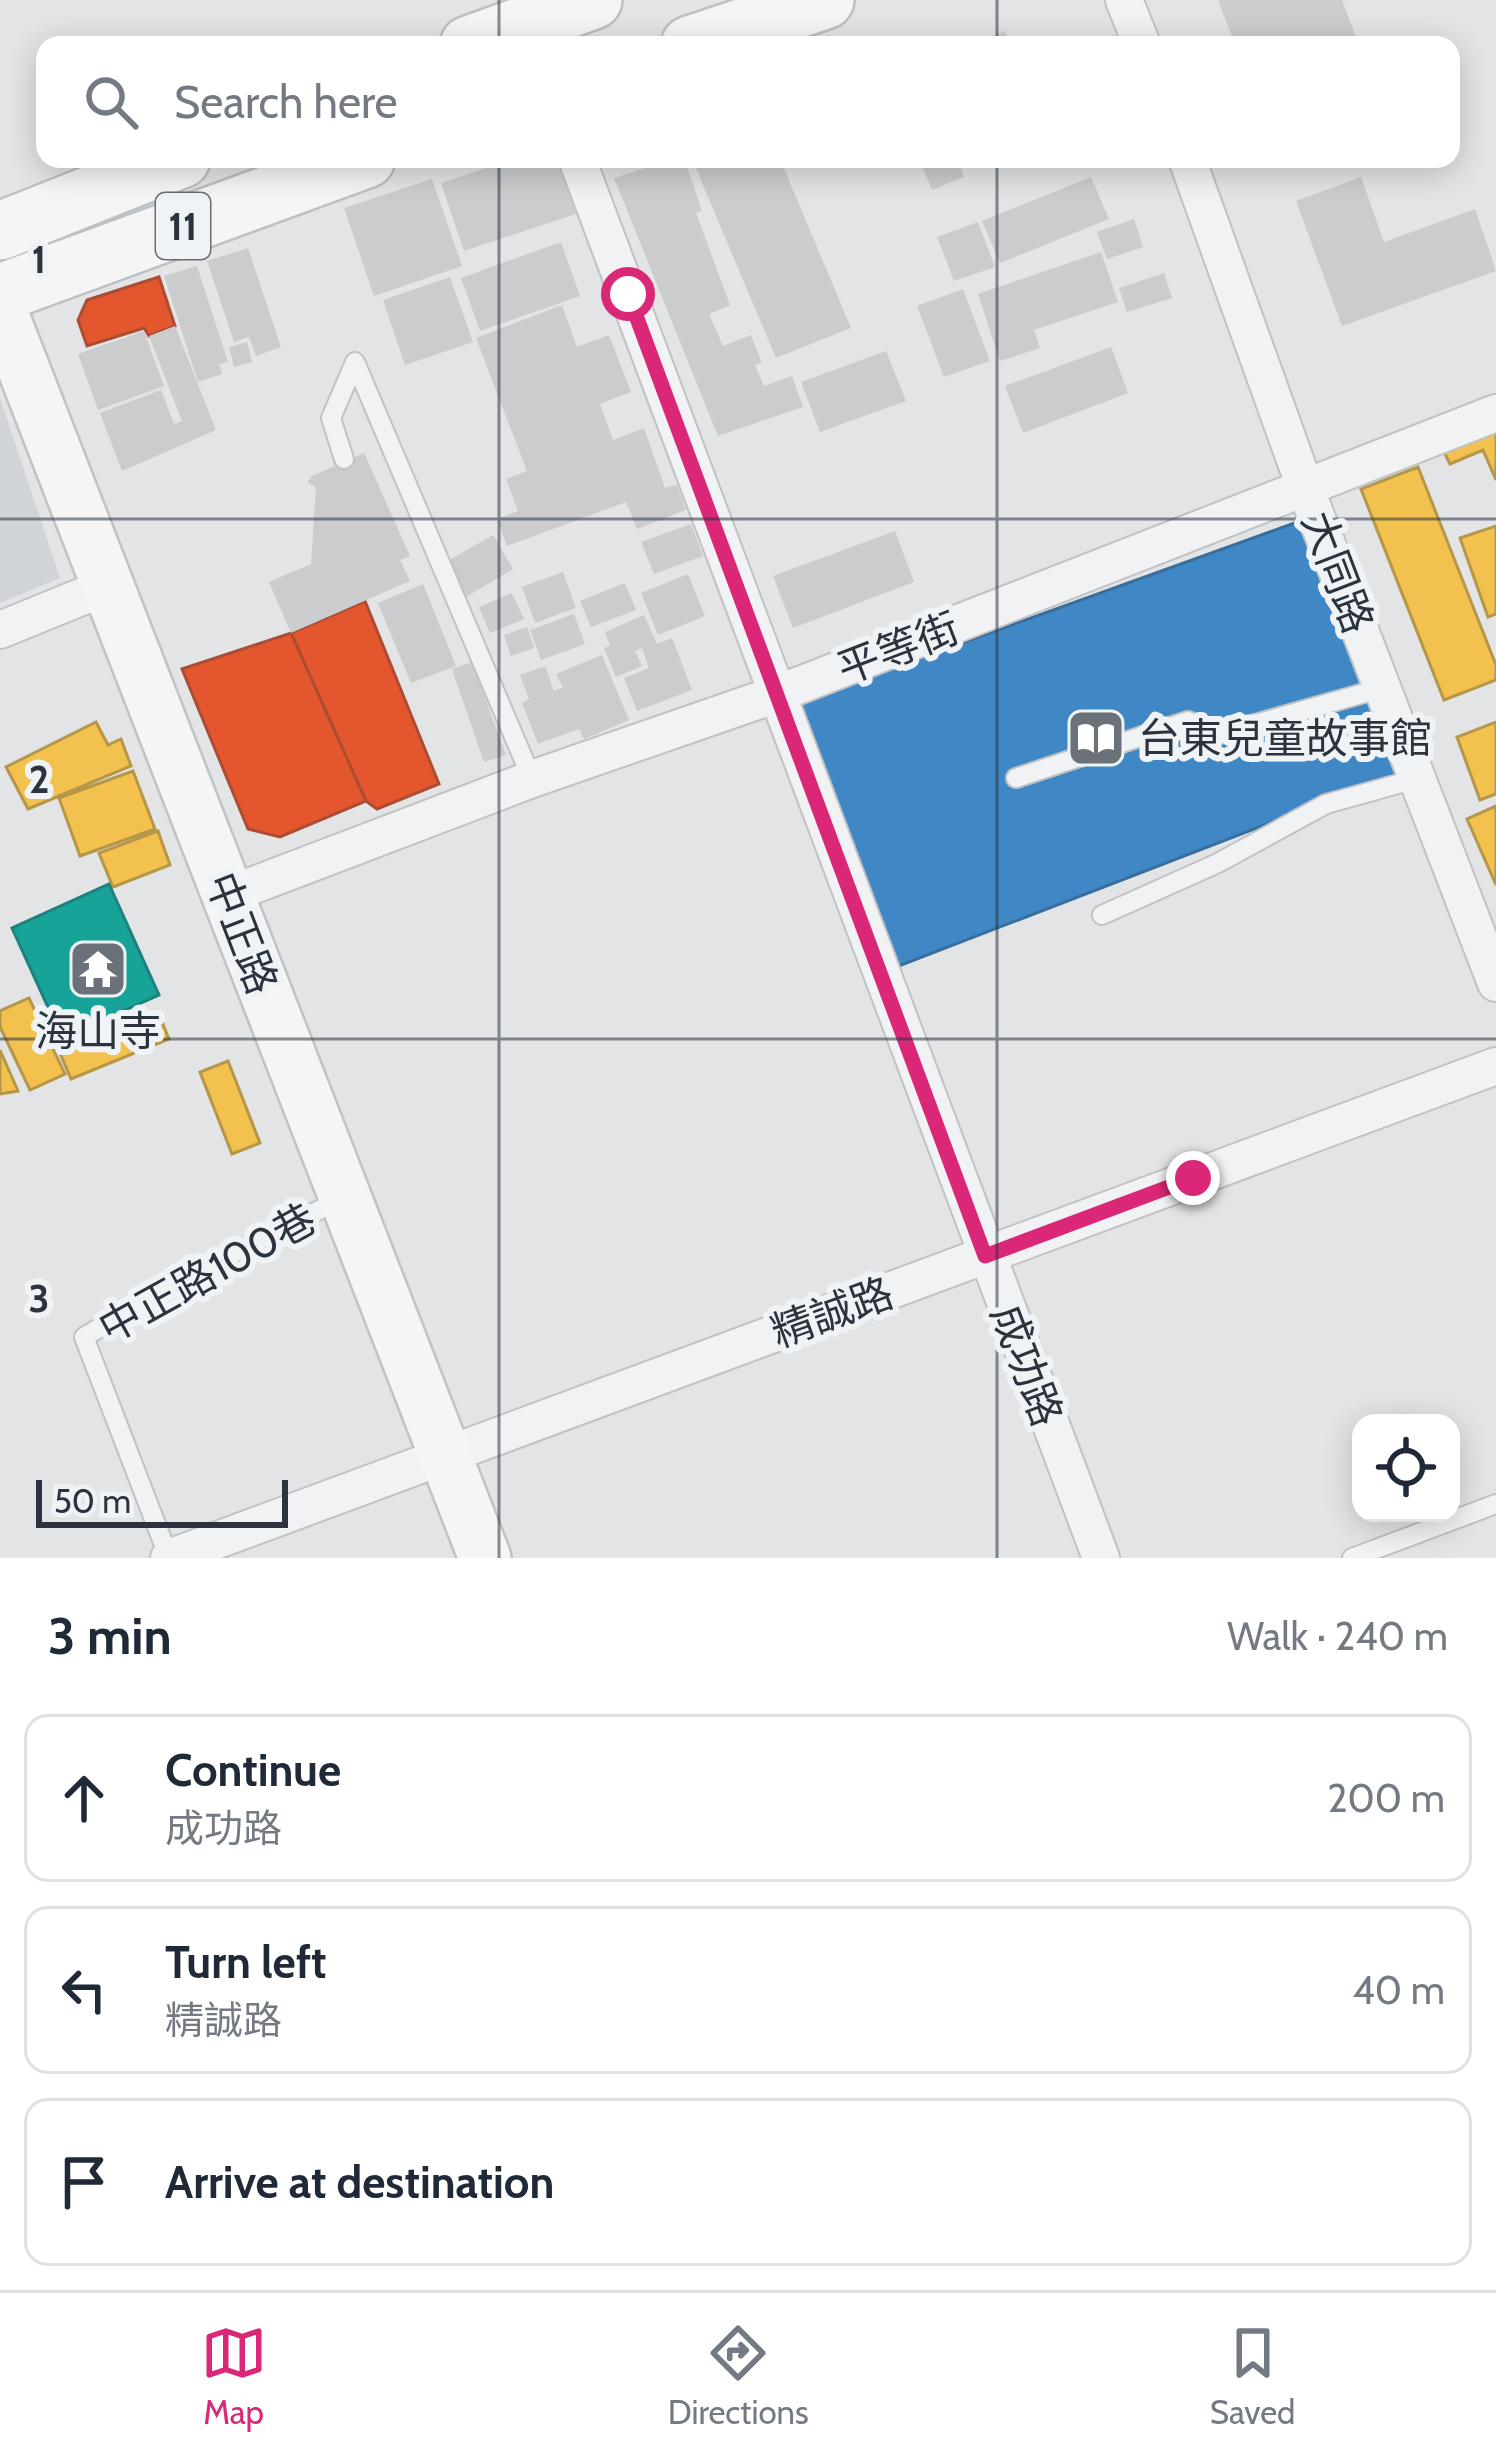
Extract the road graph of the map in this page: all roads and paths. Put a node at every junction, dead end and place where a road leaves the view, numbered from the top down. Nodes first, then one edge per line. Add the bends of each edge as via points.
1 (593, 0) edge
2 (825, 0) edge
3 (1124, 0) edge
4 (525, 27) edge
5 (717, 36) edge
6 (1138, 36) edge
7 (158, 168) edge
8 (341, 168) edge
9 (581, 168) edge
10 (1190, 168) edge
11 (0, 231) edge
12 (0, 293) edge
13 (0, 308) edge
14 (1496, 413) edge
15 (344, 459) dead end
16 (1306, 490) junction
17 (108, 586) junction
18 (0, 630) edge
19 (1382, 688) junction
20 (777, 694) junction
21 (1016, 778) dead end
22 (532, 779) junction
23 (1416, 779) junction
24 (227, 895) junction
25 (1102, 915) dead end
26 (1496, 983) edge
27 (1496, 1066) edge
28 (345, 1197) junction
29 (985, 1256) junction
30 (446, 1456) junction
31 (1496, 1504) edge
32 (169, 1558) edge
33 (485, 1558) edge
34 (1101, 1558) edge
35 (1352, 1558) edge

1 - 4 main road
2 - 5 main road
3 - 6 street
7 - 11 main road, 11
8 - 12 main road, 11
9 - 20 street, 成功路
10 - 16 street, 大同路
13 - 17 street, 中正路
14 - 16 street, 平等街
15 - 22 lane via 331,418 355,362
16 - 19 street, 大同路
16 - 20 street, 平等街
17 - 18 street
17 - 24 street, 中正路
19 - 21 lane via 1220,734 1188,721
19 - 23 street, 大同路
20 - 22 street, 平等街
20 - 29 street, 成功路
22 - 24 street, 平等街
23 - 25 lane via 1327,804
23 - 26 street, 大同路
24 - 28 street, 中正路
27 - 29 street, 精誠路
28 - 30 street, 中正路
28 - 32 lane, 中正路100巷 via 84,1337
29 - 30 street, 精誠路
29 - 34 street, 成功路
30 - 32 street, 精誠路
30 - 33 street, 中正路
31 - 35 lane

